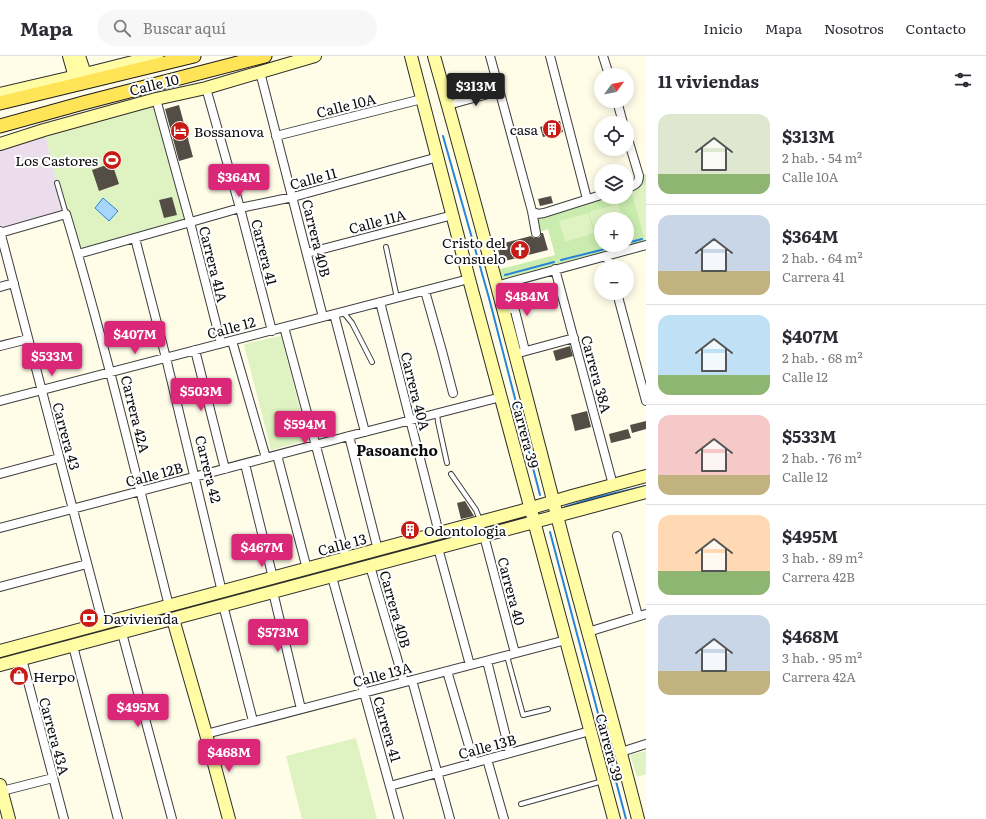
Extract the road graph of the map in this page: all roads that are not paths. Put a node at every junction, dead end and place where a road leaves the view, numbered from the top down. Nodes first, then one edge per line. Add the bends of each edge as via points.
1 (69, 56) edge
2 (79, 56) edge
3 (157, 56) edge
4 (265, 56) edge
5 (315, 56) edge
6 (411, 56) edge
7 (434, 56) edge
8 (490, 56) edge
9 (550, 56) edge
10 (603, 56) edge
11 (186, 57) edge
12 (607, 68) edge
13 (260, 72) junction
14 (195, 74) junction
15 (80, 75) junction
16 (206, 88) junction
17 (500, 91) junction
18 (0, 94) edge
19 (156, 99) junction
20 (422, 99) junction
21 (0, 103) edge
22 (448, 105) junction
23 (0, 126) edge
24 (0, 132) edge
25 (276, 136) junction
26 (0, 144) edge
27 (633, 156) edge
28 (438, 157) junction
29 (58, 183) dead end
30 (634, 185) edge
31 (293, 197) junction
32 (594, 197) edge
33 (587, 199) junction
34 (240, 208) junction
35 (532, 211) junction
36 (66, 214) junction
37 (453, 215) junction
38 (190, 222) junction
39 (0, 232) edge
40 (536, 233) dead end
41 (135, 238) junction
42 (646, 245) edge
43 (386, 247) dead end
44 (307, 253) junction
45 (78, 254) junction
46 (607, 256) junction
47 (608, 260) edge
48 (555, 269) junction
49 (469, 279) junction
50 (14, 283) junction
51 (496, 286) junction
52 (0, 287) edge
53 (425, 291) junction
54 (397, 298) junction
55 (619, 300) edge
56 (380, 302) junction
57 (343, 312) junction
58 (334, 314) junction
59 (323, 317) junction
60 (284, 327) junction
61 (272, 330) junction
62 (574, 338) junction
63 (28, 339) junction
64 (232, 341) junction
65 (221, 344) junction
66 (0, 346) edge
67 (196, 350) junction
68 (520, 352) junction
69 (166, 358) junction
70 (372, 362) dead end
71 (110, 372) junction
72 (42, 390) junction
73 (645, 391) edge
74 (453, 393) dead end
75 (501, 397) junction
76 (0, 401) edge
77 (646, 401) edge
78 (437, 413) junction
79 (410, 420) junction
80 (365, 432) junction
81 (349, 436) junction
82 (316, 445) junction
83 (277, 455) junction
84 (59, 458) junction
85 (266, 458) junction
86 (447, 463) dead end
87 (245, 464) junction
88 (225, 469) junction
89 (0, 474) edge
90 (451, 474) dead end
91 (646, 476) edge
92 (195, 477) junction
93 (548, 480) junction
94 (613, 485) junction
95 (140, 491) junction
96 (646, 492) edge
97 (572, 496) junction
98 (551, 502) junction
99 (533, 508) junction
100 (73, 509) junction
101 (577, 510) junction
102 (554, 517) junction
103 (481, 522) junction
104 (536, 522) junction
105 (0, 528) edge
106 (439, 533) junction
107 (484, 536) junction
108 (617, 536) dead end
109 (563, 537) junction
110 (438, 548) junction
111 (378, 550) junction
112 (346, 558) junction
113 (87, 564) junction
114 (370, 566) junction
115 (308, 568) junction
116 (332, 577) junction
117 (273, 578) junction
118 (0, 588) edge
119 (222, 592) junction
120 (273, 592) junction
121 (223, 605) junction
122 (169, 606) junction
123 (646, 614) edge
124 (638, 616) junction
125 (173, 619) junction
126 (103, 624) junction
127 (588, 632) junction
128 (122, 633) junction
129 (566, 640) junction
130 (73, 646) junction
131 (0, 651) edge
132 (511, 655) junction
133 (22, 659) junction
134 (486, 661) junction
135 (0, 665) edge
136 (470, 665) junction
137 (447, 671) junction
138 (408, 681) junction
139 (364, 692) junction
140 (302, 709) junction
141 (548, 709) dead end
142 (253, 721) junction
143 (590, 731) junction
144 (206, 734) junction
145 (646, 744) edge
146 (621, 752) junction
147 (510, 753) junction
148 (487, 759) junction
149 (474, 763) junction
150 (438, 773) junction
151 (53, 778) junction
152 (604, 781) junction
153 (390, 786) junction
154 (1, 788) edge
155 (521, 804) dead end
156 (9, 819) edge
157 (64, 819) edge
158 (118, 819) edge
159 (172, 819) edge
160 (229, 819) edge
161 (399, 819) edge
162 (450, 819) edge
163 (504, 819) edge
164 (614, 819) edge
165 (638, 819) edge

1 - 15 main road
2 - 15 main road
3 - 15 main road, Calle 10
4 - 14 main road, Calle 10
5 - 13 main road, Calle 10
6 - 20 main road, Carrera 39
7 - 22 main road, Carrera 39
8 - 17 street
9 - 33 street
10 - 12 street
11 - 21 main road, Calle 10
13 - 16 main road, Calle 10
13 - 25 street, Carrera 40B
14 - 23 main road, Calle 10
14 - 24 main road via 170,88
15 - 18 main road, Calle 10
16 - 19 main road, Calle 10
16 - 34 street, Carrera 41
17 - 22 street
17 - 35 street
19 - 26 main road, Calle 10
19 - 38 street, Carrera 41A
20 - 25 street, Calle 10A
20 - 28 main road, Carrera 39
22 - 51 main road, Carrera 39
25 - 31 street, Carrera 40B
27 - 30 street via 639,176
28 - 31 street, Calle 11
28 - 37 main road, Carrera 39
29 - 36 lane, Carrera 42A
31 - 34 street, Calle 11
31 - 44 street, Carrera 40B
32 - 33 street
33 - 35 street via 544,213
34 - 38 street, Calle 11
34 - 61 street, Carrera 41
35 - 40 street
36 - 39 street
36 - 45 street, Carrera 42A
37 - 44 street, Calle 11A
37 - 49 main road, Carrera 39
38 - 41 street, Calle 11
38 - 65 street, Carrera 41A
39 - 50 street, Carrera 43
41 - 45 street, Calle 11
41 - 69 street, Carrera 42
42 - 46 street
43 - 54 lane
44 - 59 street, Carrera 40B
45 - 71 street, Carrera 42A
46 - 47 street
46 - 48 street
48 - 51 street
48 - 62 street, Carrera 38A
49 - 53 street, Calle 12
49 - 75 main road, Carrera 39
50 - 52 street
50 - 63 street, Carrera 43
51 - 68 main road, Carrera 39
53 - 54 street, Calle 12
53 - 74 street
54 - 56 street, Calle 12
55 - 73 street
56 - 57 street, Calle 12
56 - 79 street, Carrera 40A
57 - 58 street, Calle 12
57 - 70 lane via 352,323
58 - 59 street, Calle 12
58 - 80 street
59 - 60 street, Calle 12
60 - 61 street, Calle 12
60 - 82 street
61 - 64 street, Calle 12
62 - 68 street
62 - 94 street, Carrera 38A
63 - 66 street
63 - 72 street, Carrera 43
64 - 65 street, Calle 12
64 - 85 street
65 - 67 street, Calle 12
67 - 69 street, Calle 12
67 - 88 street
68 - 93 main road, Carrera 39
69 - 71 street, Calle 12
69 - 92 street, Carrera 42
71 - 72 street, Calle 12
71 - 95 street, Carrera 42A
72 - 76 street, Calle 12
72 - 84 street, Carrera 43
73 - 77 street
75 - 78 street, Calle 12B
75 - 99 main road, Carrera 39
78 - 79 street, Calle 12B
78 - 86 lane
79 - 80 street, Calle 12B
79 - 106 street, Carrera 40A
80 - 81 street, Calle 12B
81 - 82 street, Calle 12B
81 - 111 street
82 - 83 street, Calle 12B
82 - 112 street
83 - 85 street, Calle 12B
83 - 115 street
84 - 89 street
84 - 100 street, Carrera 43
85 - 87 street, Calle 12B
87 - 88 street, Calle 12B
87 - 117 street
88 - 92 street, Calle 12B
90 - 103 lane via 476,510
91 - 94 main road, Calle 13
92 - 95 street, Calle 12B
92 - 119 street, Carrera 42
93 - 97 main road via 559,491
93 - 98 main road, Carrera 39
94 - 97 main road, Calle 13
95 - 100 street, Calle 12B
95 - 122 street, Carrera 42A
96 - 101 main road, Calle 13
97 - 98 main road, Calle 13
98 - 99 main road, Calle 13
98 - 102 main road, Carrera 39
99 - 103 main road, Calle 13
99 - 104 main road, Carrera 39
100 - 105 street, Calle 12B
100 - 113 street, Carrera 43
101 - 102 main road, Calle 13
101 - 109 main road via 567,521
102 - 104 main road, Calle 13
102 - 109 main road, Carrera 39
103 - 106 main road, Calle 13
104 - 107 main road, Calle 13
104 - 129 main road, Carrera 39
106 - 111 main road, Calle 13
107 - 110 main road, Calle 13
107 - 132 street, Carrera 40
108 - 124 street
109 - 127 main road, Carrera 39
110 - 114 main road, Calle 13
110 - 136 street
111 - 112 main road, Calle 13
112 - 115 main road, Calle 13
113 - 118 street
113 - 126 street, Carrera 43
114 - 116 main road, Calle 13
114 - 138 street, Carrera 40B
115 - 117 main road, Calle 13
116 - 120 main road, Calle 13
116 - 139 street, Carrera 41
117 - 119 main road, Calle 13
119 - 122 main road, Calle 13
120 - 121 main road, Calle 13
120 - 140 street
121 - 125 main road, Calle 13
121 - 142 street
122 - 126 main road, Calle 13
123 - 124 street
124 - 127 street
125 - 128 main road, Calle 13
125 - 144 main road
126 - 131 main road, Calle 13
127 - 146 main road, Carrera 39
128 - 130 main road, Calle 13
128 - 159 street
129 - 132 street, Calle 13A
129 - 143 main road, Carrera 39
130 - 133 main road, Calle 13
130 - 158 street
132 - 134 street, Calle 13A
132 - 141 lane via 523,715
133 - 135 main road, Calle 13
133 - 151 street, Carrera 43A
134 - 136 street, Calle 13A
134 - 147 street
136 - 137 street, Calle 13A
137 - 138 street, Calle 13A
137 - 149 street
138 - 139 street, Calle 13A
138 - 150 street, Carrera 40B
139 - 140 street, Calle 13A
139 - 153 street, Carrera 41
140 - 142 street, Calle 13A
142 - 144 street, Calle 13A
143 - 147 street, Calle 13B
143 - 152 main road, Carrera 39
144 - 160 main road
145 - 146 street
146 - 165 main road, Carrera 39
147 - 148 street, Calle 13B
148 - 149 street, Calle 13B
148 - 163 street
149 - 150 street, Calle 13B
150 - 153 street, Calle 13B
150 - 162 street, Carrera 40B
151 - 154 street
151 - 157 street, Carrera 43A
152 - 155 lane
152 - 164 main road, Carrera 39
153 - 161 street, Carrera 41
154 - 156 main road

